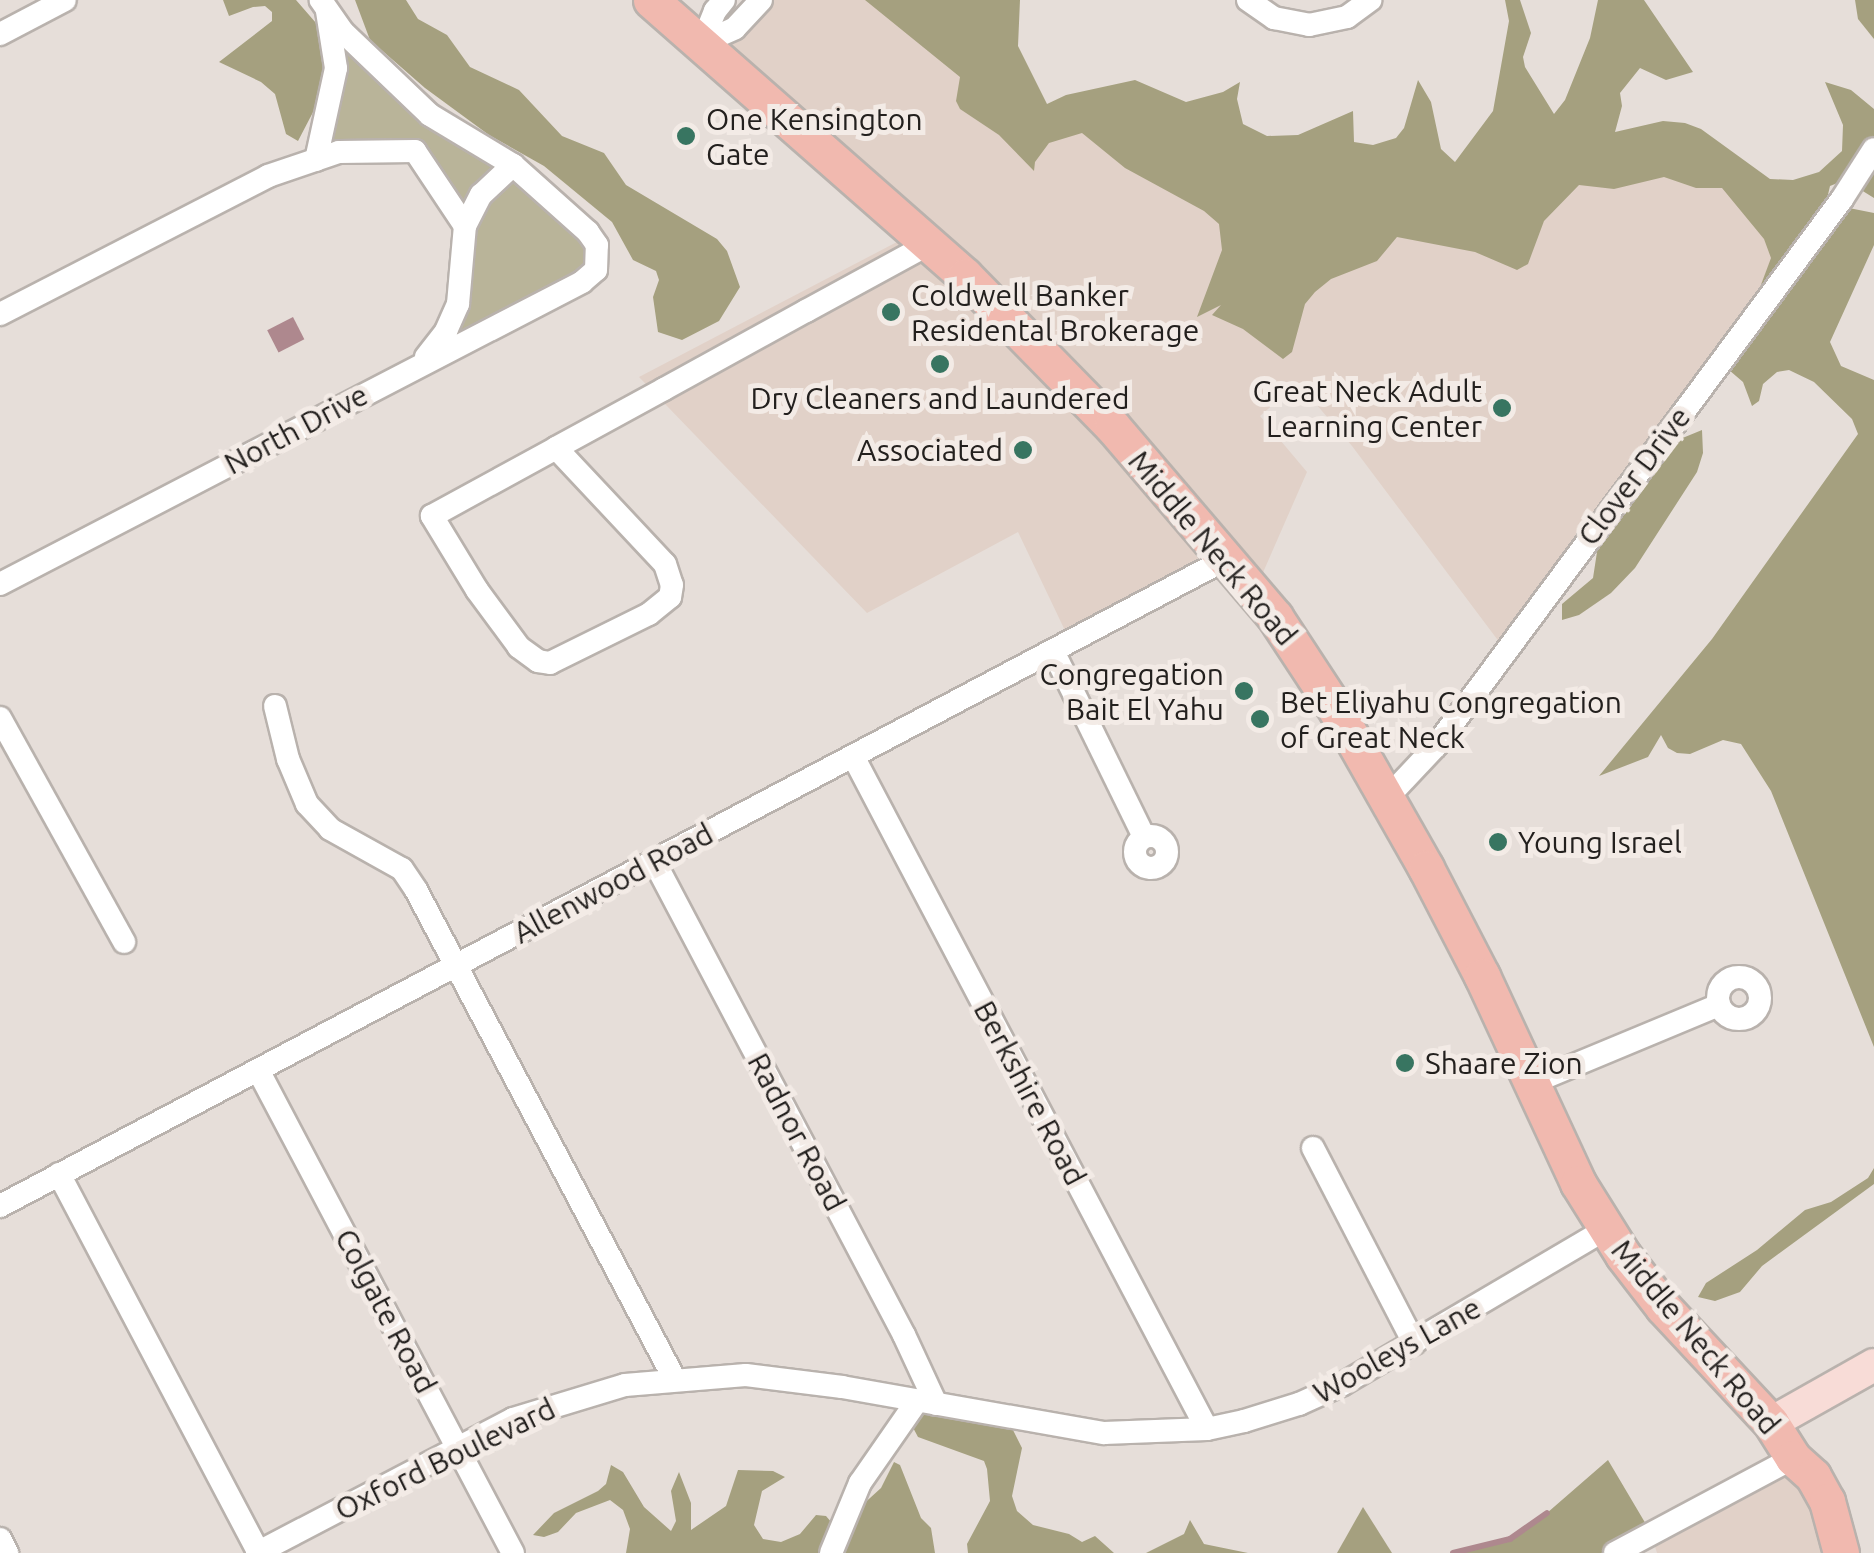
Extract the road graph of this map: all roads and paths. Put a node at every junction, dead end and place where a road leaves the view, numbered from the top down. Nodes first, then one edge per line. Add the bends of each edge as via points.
1 (65, 0) edge
2 (651, 0) edge
3 (724, 0) edge
4 (1248, 0) edge
5 (1370, 0) edge
6 (324, 1) edge
7 (750, 4) edge
8 (0, 34) edge
9 (702, 44) junction
10 (430, 116) junction
11 (1874, 148) edge
12 (415, 151) junction
13 (316, 160) junction
14 (513, 164) junction
15 (466, 226) junction
16 (929, 244) junction
17 (0, 314) edge
18 (421, 364) junction
19 (556, 448) junction
20 (1226, 560) junction
21 (0, 584) edge
22 (1052, 651) junction
23 (276, 706) dead end
24 (0, 718) edge
25 (853, 756) junction
26 (1387, 798) junction
27 (1144, 837) dead end
28 (654, 861) junction
29 (124, 942) dead end
30 (456, 966) junction
31 (1719, 1005) dead end
32 (258, 1070) junction
33 (1529, 1084) junction
34 (1312, 1148) dead end
35 (60, 1174) junction
36 (0, 1206) edge
37 (1606, 1229) junction
38 (1414, 1343) junction
39 (1874, 1365) edge
40 (674, 1378) junction
41 (926, 1402) junction
42 (1771, 1423) junction
43 (1207, 1429) junction
44 (458, 1448) junction
45 (1793, 1458) junction
46 (0, 1539) edge
47 (7, 1553) edge
48 (259, 1553) edge
49 (513, 1553) edge
50 (831, 1553) edge
51 (1615, 1553) edge
52 (1817, 1553) edge
53 (1842, 1553) edge

1 - 8 street
2 - 9 main road, Middle Neck Road
3 - 9 street
4 - 5 street via 1274,18 1309,25 1348,17
6 - 10 street via 343,32
6 - 13 street via 336,68
7 - 9 street via 735,28
9 - 16 main road, Middle Neck Road
10 - 12 street
10 - 14 street
11 - 26 street, Clover Drive via 1436,746
12 - 13 street via 339,152
12 - 15 street
13 - 17 street via 268,176
14 - 15 street via 481,194
14 - 18 street, North Drive via 593,239 593,274
15 - 18 street via 458,304
16 - 19 street
16 - 20 main road, Middle Neck Road via 1112,426
18 - 21 street, North Drive
19 - 19 street via 665,564 672,585 670,597 649,614 550,663 519,647 432,516
20 - 22 street, Allenwood Road
20 - 26 main road, Middle Neck Road via 1299,650
22 - 25 street, Allenwood Road
22 - 27 street
23 - 30 street via 307,804 330,828 402,870
24 - 29 street
25 - 28 street, Allenwood Road
25 - 43 street, Berkshire Road
26 - 33 main road, Middle Neck Road via 1482,976
28 - 30 street, Allenwood Road
28 - 41 street, Radnor Road
30 - 32 street, Allenwood Road
30 - 40 street
31 - 33 street
32 - 35 street, Allenwood Road
32 - 44 street, Colgate Road
33 - 37 main road, Middle Neck Road
34 - 38 street
35 - 36 street, Allenwood Road
35 - 48 street
37 - 38 street, Wooleys Lane
37 - 42 main road, Middle Neck Road via 1664,1307
38 - 43 street, Wooleys Lane via 1299,1404
39 - 42 street
40 - 41 street, Oxford Boulevard via 746,1376
40 - 44 street, Oxford Boulevard via 565,1400
41 - 43 street, Wooleys Lane via 1104,1433
41 - 50 street via 860,1482
42 - 45 main road, Middle Neck Road
44 - 48 street, Oxford Boulevard
44 - 49 street, Colgate Road
45 - 51 street
45 - 52 main road, Middle Neck Road
45 - 53 main road, Middle Neck Road via 1828,1502
46 - 47 street

